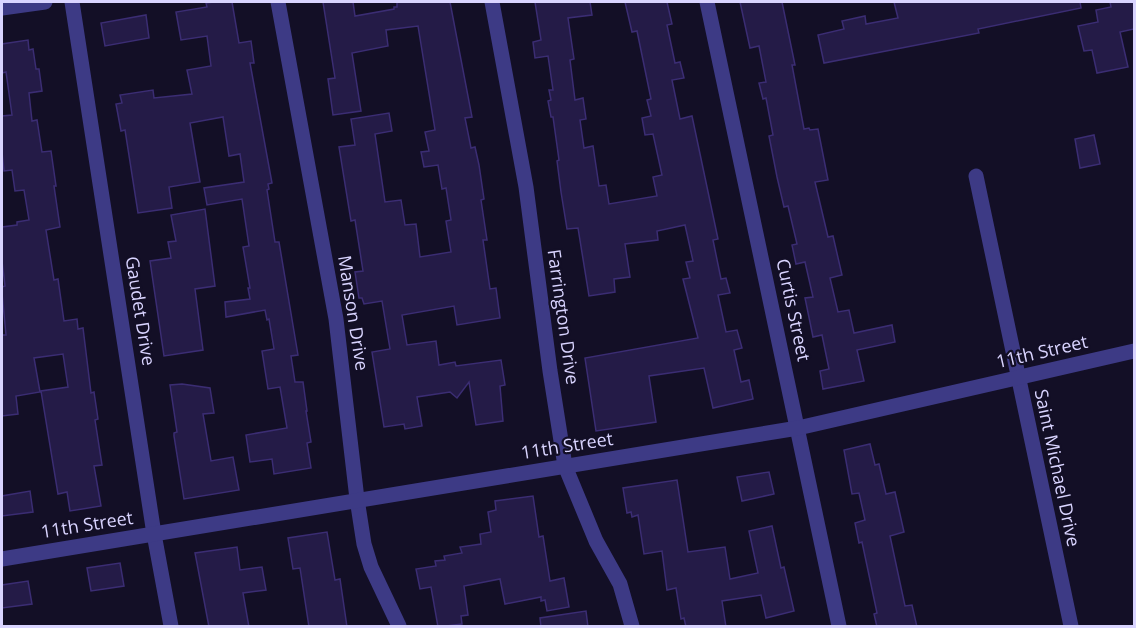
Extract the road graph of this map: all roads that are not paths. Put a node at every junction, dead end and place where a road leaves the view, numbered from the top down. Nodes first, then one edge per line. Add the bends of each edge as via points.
1 (45, 2) edge
2 (72, 2) edge
3 (278, 2) edge
4 (492, 2) edge
5 (707, 2) edge
6 (2, 8) edge
7 (976, 176) dead end
8 (1134, 351) edge
9 (1017, 379) junction
10 (798, 428) junction
11 (565, 466) junction
12 (357, 499) junction
13 (154, 534) junction
14 (2, 559) edge
15 (171, 627) edge
16 (399, 627) edge
17 (632, 627) edge
18 (839, 627) edge
19 (1071, 627) edge

1 - 6 street
2 - 13 street, Gaudet Drive
3 - 12 street, Manson Drive via 336,319
4 - 11 street, Farrington Drive via 525,187
5 - 10 street, Curtis Street
7 - 9 street, Saint Michael Drive
8 - 9 street, 11th Street
9 - 10 street, 11th Street
9 - 19 street, Saint Michael Drive
10 - 11 street, 11th Street
10 - 18 street, Curtis Street
11 - 12 street, 11th Street
11 - 17 street, Farrington Drive via 596,541 620,585
12 - 13 street, 11th Street
12 - 16 street, Manson Drive via 371,567
13 - 14 street, 11th Street
13 - 15 street, Gaudet Drive

